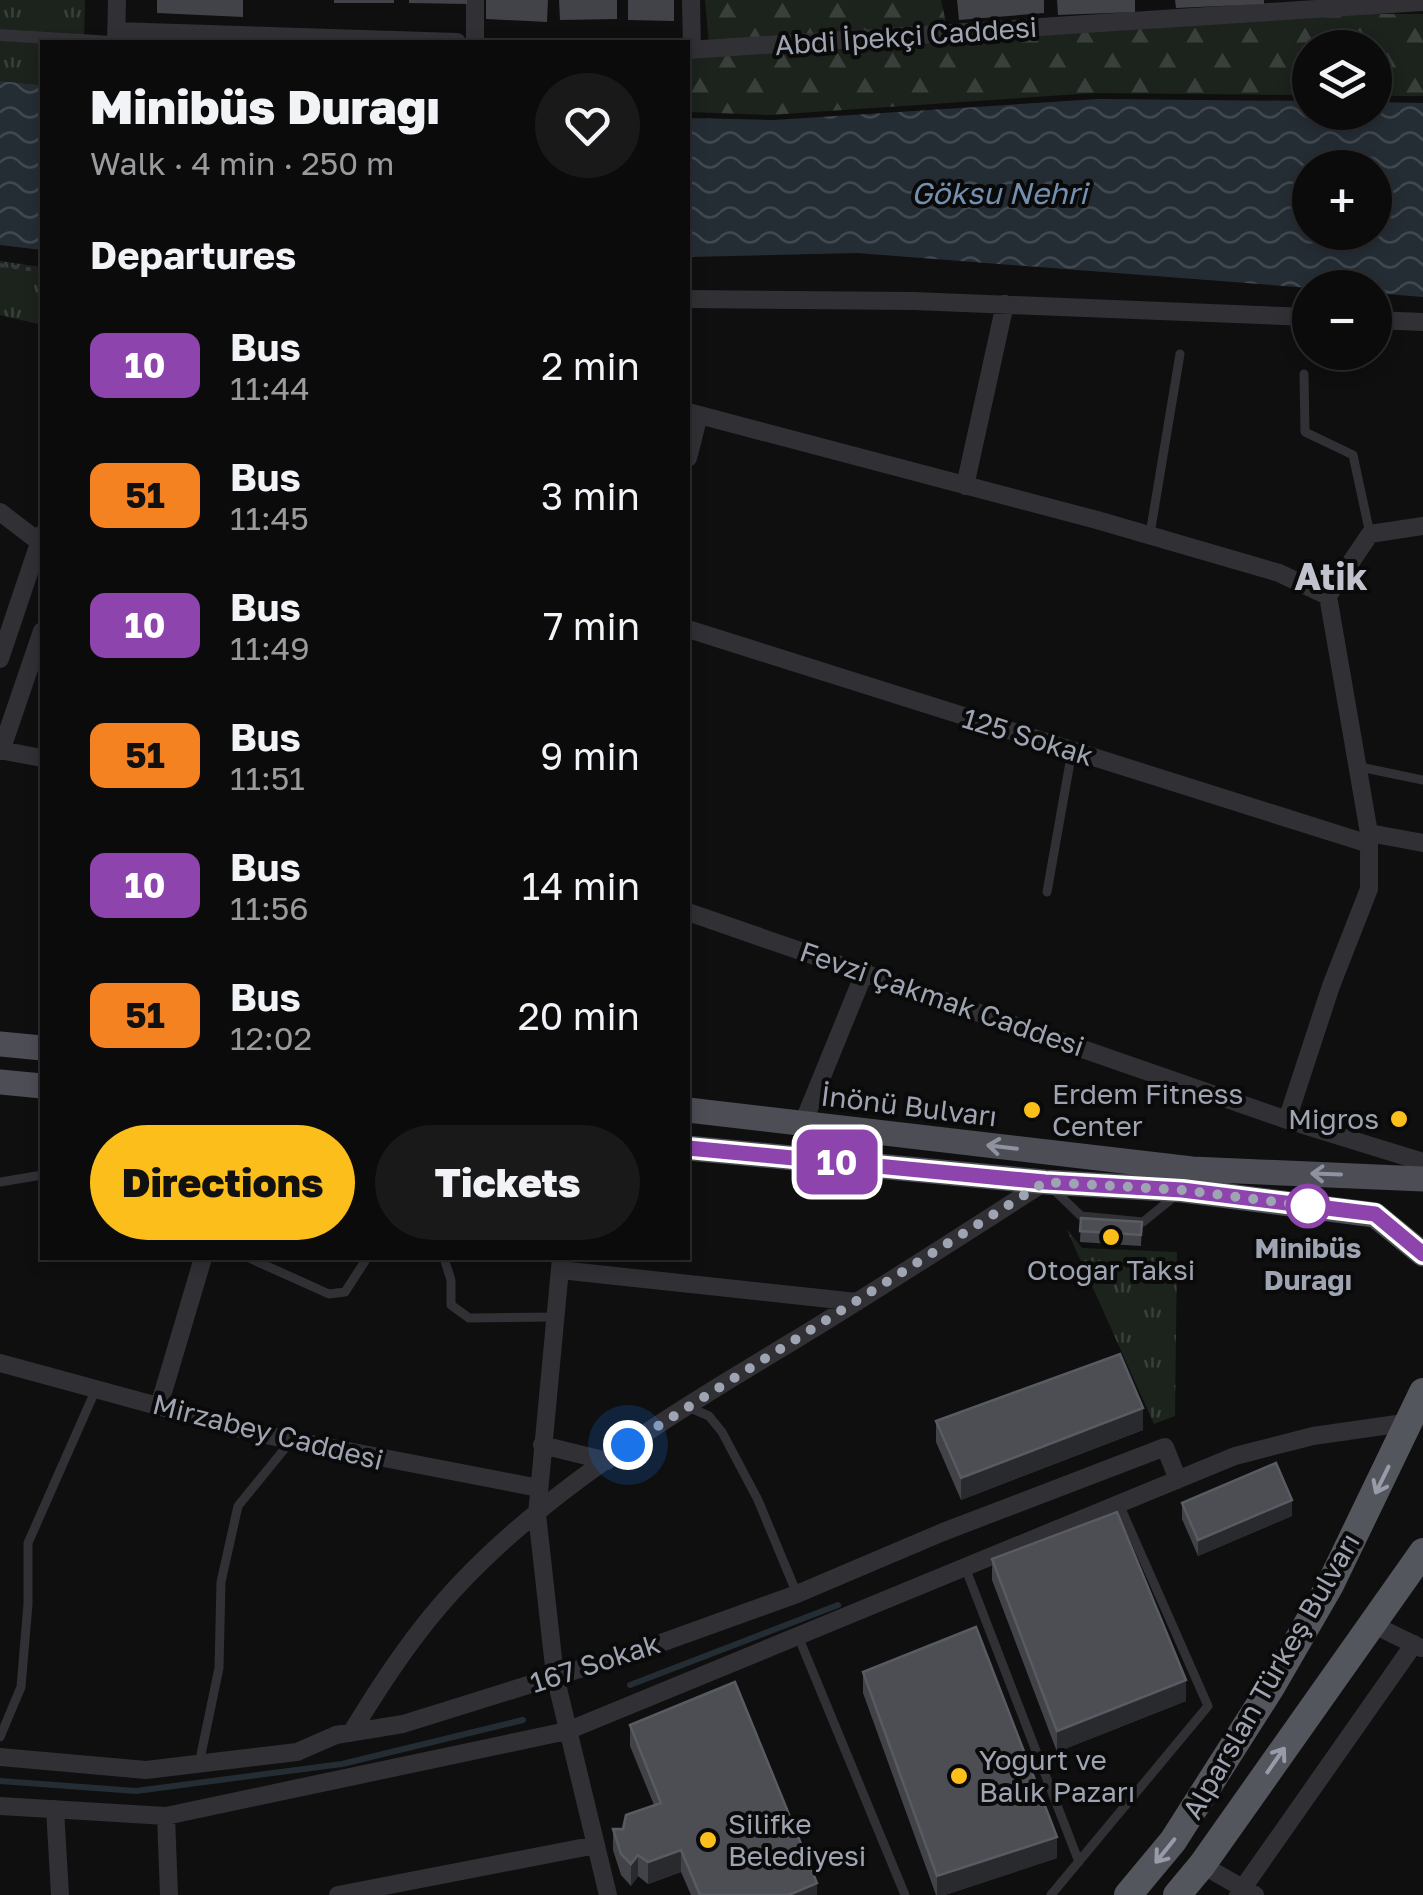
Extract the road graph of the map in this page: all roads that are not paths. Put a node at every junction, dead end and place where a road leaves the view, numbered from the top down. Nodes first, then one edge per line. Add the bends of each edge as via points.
1 (117, 0) edge
2 (475, 0) edge
3 (691, 0) edge
4 (1402, 1) edge
5 (1423, 2) edge
6 (0, 34) edge
7 (115, 39) edge
8 (229, 40) edge
9 (475, 40) edge
10 (690, 50) edge
11 (690, 299) edge
12 (1006, 304) junction
13 (1292, 316) edge
14 (1392, 321) edge
15 (1423, 322) edge
16 (1180, 354) dead end
17 (1304, 374) dead end
18 (693, 414) edge
19 (690, 440) edge
20 (965, 486) junction
21 (0, 512) edge
22 (1423, 526) edge
23 (1370, 534) junction
24 (1150, 536) junction
25 (40, 539) edge
26 (40, 545) edge
27 (1328, 596) junction
28 (4, 631) edge
29 (690, 631) edge
30 (40, 638) edge
31 (0, 659) edge
32 (0, 751) edge
33 (1072, 751) junction
34 (40, 758) edge
35 (1360, 767) junction
36 (1423, 780) edge
37 (1370, 839) junction
38 (1423, 843) edge
39 (1047, 892) dead end
40 (690, 913) edge
41 (865, 971) junction
42 (0, 1044) edge
43 (40, 1048) edge
44 (0, 1082) edge
45 (40, 1086) edge
46 (690, 1110) edge
47 (1287, 1120) junction
48 (803, 1123) junction
49 (690, 1148) edge
50 (1423, 1162) edge
51 (40, 1175) edge
52 (1423, 1180) edge
53 (0, 1182) edge
54 (1045, 1182) junction
55 (1423, 1254) edge
56 (202, 1260) edge
57 (253, 1260) edge
58 (367, 1260) edge
59 (445, 1260) edge
60 (560, 1264) edge
61 (857, 1302) junction
62 (555, 1318) junction
63 (0, 1363) edge
64 (96, 1389) junction
65 (1423, 1392) edge
66 (159, 1406) junction
67 (686, 1406) junction
68 (1410, 1422) junction
69 (291, 1441) junction
70 (542, 1445) junction
71 (607, 1461) junction
72 (1178, 1480) junction
73 (539, 1488) junction
74 (1119, 1504) junction
75 (537, 1514) junction
76 (1423, 1552) edge
77 (965, 1568) junction
78 (797, 1594) junction
79 (1372, 1624) junction
80 (798, 1636) junction
81 (1419, 1646) edge
82 (556, 1676) junction
83 (567, 1731) junction
84 (351, 1733) junction
85 (0, 1737) edge
86 (0, 1757) edge
87 (199, 1764) junction
88 (0, 1806) edge
89 (56, 1809) junction
90 (166, 1816) junction
91 (596, 1845) junction
92 (1079, 1862) junction
93 (1202, 1865) junction
94 (1245, 1893) edge
95 (60, 1895) edge
96 (169, 1895) edge
97 (338, 1895) edge
98 (608, 1895) edge
99 (905, 1895) edge
100 (1051, 1895) edge
101 (1128, 1895) edge
102 (1177, 1895) edge

1 - 7 street
2 - 9 street
3 - 10 street
4 - 5 street, Abdi İpekçi Caddesi
4 - 10 street, Abdi İpekçi Caddesi
6 - 7 street
7 - 8 street
11 - 12 street
12 - 13 street
12 - 20 street
14 - 15 street
16 - 24 lane
17 - 23 lane via 1305,432 1353,455
18 - 19 street
18 - 20 street
20 - 24 street
21 - 25 street
22 - 23 street
23 - 27 street
24 - 27 street via 1280,573
26 - 28 street
27 - 35 street
28 - 31 street
29 - 33 street, 125 Sokak
30 - 32 street
32 - 34 street
33 - 37 street, 125 Sokak
33 - 39 lane
35 - 36 lane
35 - 37 street
37 - 38 street, 125 Sokak
37 - 47 street via 1370,890
40 - 41 street, Fevzi Çakmak Caddesi
41 - 47 street, Fevzi Çakmak Caddesi
41 - 48 street
42 - 43 main road
44 - 45 main road
46 - 48 main road, İnönü Bulvarı
47 - 50 street, Fevzi Çakmak Caddesi
52 -> 48 main road, İnönü Bulvarı via 1192,1169
49 - 54 main road
51 - 53 lane
54 - 55 main road via 1182,1190 1375,1214
54 - 61 street
56 - 66 street
57 - 58 lane via 329,1294 345,1292
59 - 62 lane via 451,1305 469,1318
60 - 61 street
60 - 62 street
61 - 67 street
62 - 70 street
63 - 64 street, Mirzabey Caddesi
64 - 66 street, Mirzabey Caddesi
64 - 85 lane via 28,1543 21,1687
65 - 68 highway, Alparslan Türkeş Bulvarı
66 - 69 street, Mirzabey Caddesi
67 - 71 street
67 - 78 lane via 710,1416 722,1432
68 - 72 street via 1313,1436 1235,1456
68 -> 101 highway, Alparslan Türkeş Bulvarı via 1271,1688 1174,1840
69 - 73 street, Mirzabey Caddesi
69 - 87 lane via 238,1506 221,1582 219,1668
70 - 71 street
70 - 73 street
71 - 75 street
72 - 74 street
72 - 78 street, 167 Sokak via 1165,1447
73 - 75 street
74 - 77 street
74 - 92 lane via 1208,1706
75 - 82 street
75 - 84 street via 439,1606
76 - 79 highway, Alparslan Türkeş Bulvarı
77 - 80 street
77 - 92 lane
78 - 82 street, 167 Sokak
79 - 81 street
93 -> 79 highway, Alparslan Türkeş Bulvarı
80 - 83 street
80 - 99 lane
81 - 94 street
82 - 83 street
82 - 84 street, 167 Sokak via 403,1724
83 - 90 street
83 - 91 street
84 - 87 street, 167 Sokak via 297,1752
86 - 87 street, 167 Sokak via 146,1770
88 - 89 street
89 - 90 street
89 - 95 street
90 - 96 street
91 - 97 street
91 - 98 street
92 - 100 lane
93 - 94 street
93 - 102 highway, Alparslan Türkeş Bulvarı

